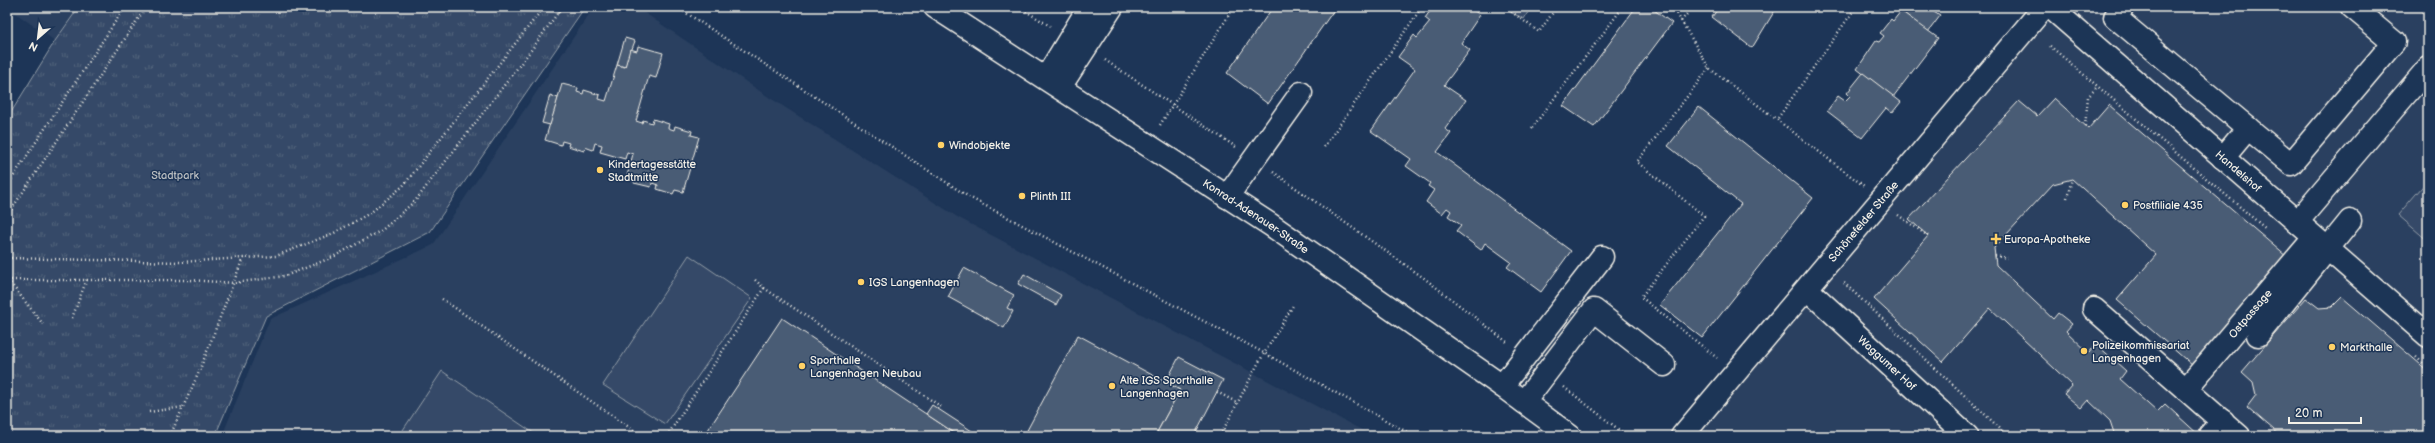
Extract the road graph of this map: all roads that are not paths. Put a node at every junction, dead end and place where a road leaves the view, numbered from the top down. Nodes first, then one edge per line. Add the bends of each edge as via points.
1 (934, 7) edge
2 (1089, 7) edge
3 (1112, 7) edge
4 (2044, 7) edge
5 (2050, 7) edge
6 (2123, 7) edge
7 (2352, 7) edge
8 (1077, 43) junction
9 (2428, 68) edge
10 (1053, 82) junction
11 (1301, 93) dead end
12 (2248, 128) junction
13 (2223, 158) junction
14 (1227, 196) junction
15 (2350, 221) dead end
16 (2297, 222) junction
17 (2321, 243) junction
18 (1602, 257) dead end
19 (1807, 289) junction
20 (2094, 309) dead end
21 (2258, 335) dead end
22 (2428, 336) edge
23 (1664, 365) dead end
24 (1502, 386) junction
25 (2186, 390) junction
26 (1524, 402) junction
27 (2217, 429) edge
28 (1570, 436) edge
29 (1682, 436) edge
30 (1967, 436) edge
31 (2239, 436) edge

1 - 10 street, Konrad-Adenauer-Straße
2 - 8 street
3 - 8 street
4 - 19 street, Schönefelder Straße
5 - 13 street, Handelshof
6 - 12 street via 2115,17
7 - 12 street via 2394,42 2291,164
8 - 10 street
9 - 16 street
10 - 14 street, Konrad-Adenauer-Straße
11 - 14 street
12 - 13 street
13 - 16 street, Handelshof
14 - 24 street, Konrad-Adenauer-Straße
15 - 17 street
16 - 17 street, Handelshof
17 - 21 street
17 - 22 street, Handelshof
17 - 25 street, Ostpassage
18 - 24 street
19 - 29 street, Schönefelder Straße
19 - 30 street, Waggumer Hof
20 - 25 street
23 - 26 street via 1594,310
24 - 26 street, Konrad-Adenauer-Straße
25 - 27 street
26 - 28 street, Konrad-Adenauer-Straße
27 - 31 street

